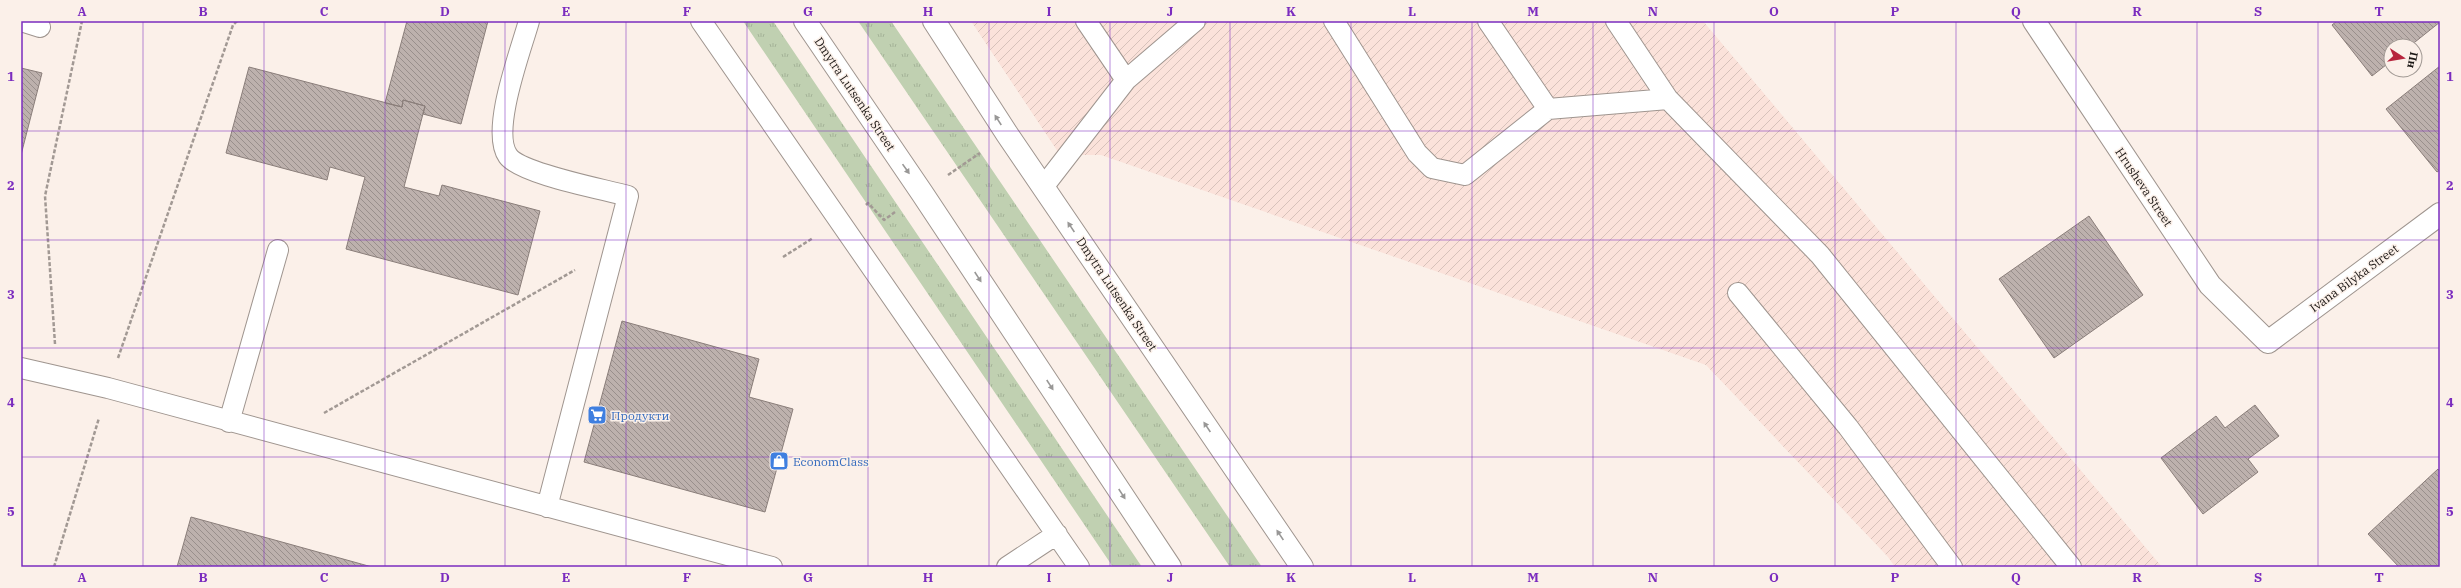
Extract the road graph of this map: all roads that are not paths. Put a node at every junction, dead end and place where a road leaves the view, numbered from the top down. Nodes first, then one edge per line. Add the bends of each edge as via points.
1 (21, 21) edge
2 (529, 21) edge
3 (701, 21) edge
4 (805, 21) edge
5 (934, 21) edge
6 (1086, 21) edge
7 (1194, 21) edge
8 (1334, 21) edge
9 (1488, 21) edge
10 (1616, 21) edge
11 (2034, 21) edge
12 (40, 27) dead end
13 (1126, 80) junction
14 (1668, 100) junction
15 (1548, 109) junction
16 (1044, 186) junction
17 (2440, 214) edge
18 (278, 250) dead end
19 (1738, 293) dead end
20 (2268, 342) joint
21 (21, 368) edge
22 (229, 422) junction
23 (547, 507) junction
24 (1057, 534) junction
25 (772, 567) edge
26 (1008, 567) edge
27 (1079, 567) edge
28 (1170, 567) edge
29 (1302, 567) edge
30 (1952, 567) edge
31 (2071, 567) edge

1 - 12 lane
2 - 23 lane via 502,117 502,140 508,156 526,169 628,196
3 - 24 lane
4 -> 28 main road, Dmytra Lutsenka Street
16 -> 5 main road, Dmytra Lutsenka Street
6 - 13 lane
7 - 13 lane
8 - 15 lane via 1417,153 1432,168 1465,175
9 - 15 lane
10 - 14 lane
11 - 20 main road, Hrusheva Street via 2210,285
13 - 16 lane
14 - 15 lane
14 - 31 lane via 1820,255
29 -> 16 main road, Dmytra Lutsenka Street
17 - 20 main road, Ivana Bilyka Street
18 - 22 lane
19 - 30 lane via 1848,427
21 - 22 lane via 108,388
22 - 23 lane
23 - 25 lane
24 - 26 lane
24 - 27 lane

